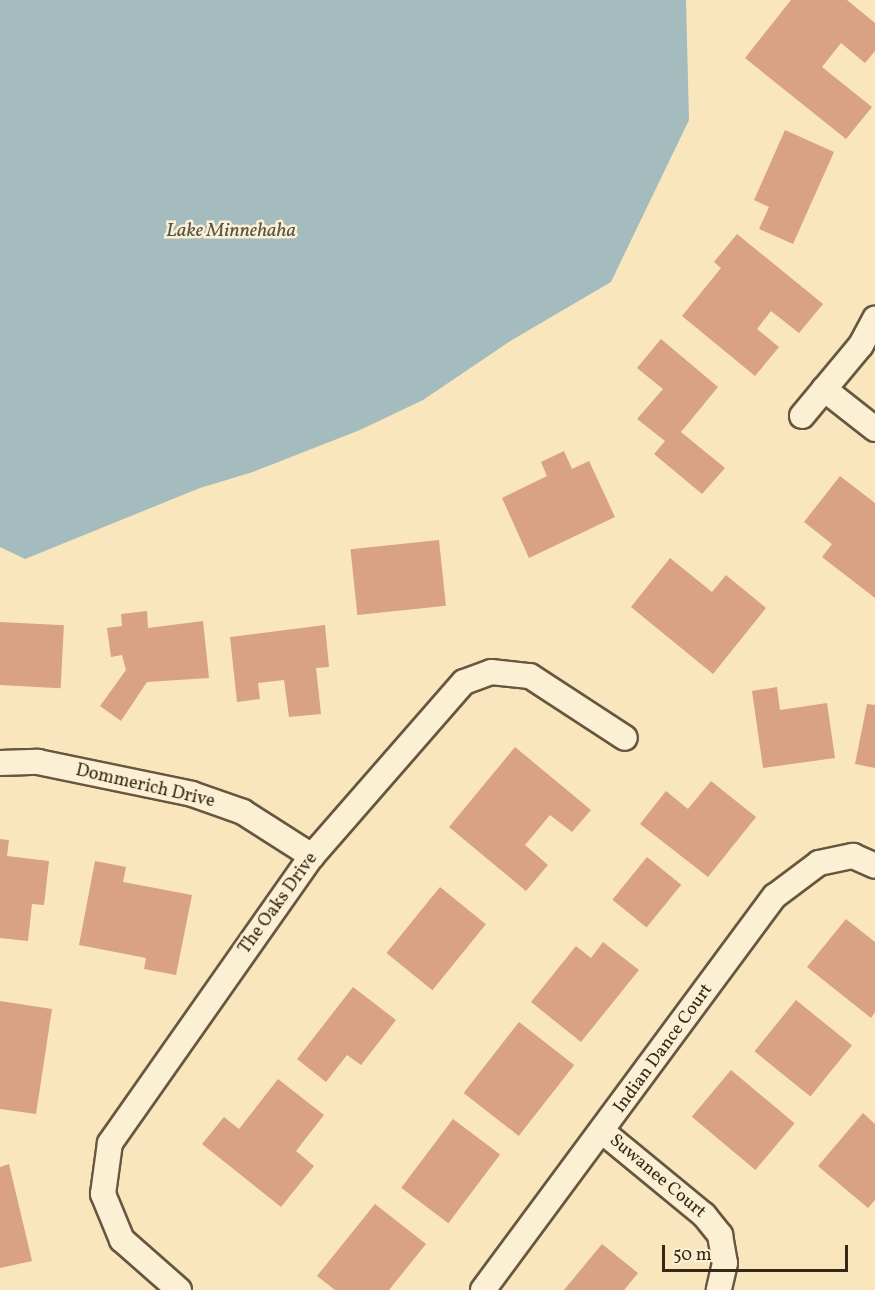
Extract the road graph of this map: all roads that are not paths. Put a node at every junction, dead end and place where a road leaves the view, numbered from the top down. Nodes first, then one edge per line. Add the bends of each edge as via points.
1 (875, 319) edge
2 (824, 389) junction
3 (802, 416) dead end
4 (875, 429) edge
5 (625, 738) dead end
6 (0, 763) edge
7 (312, 856) junction
8 (875, 866) edge
9 (603, 1132) junction
10 (179, 1290) edge
11 (483, 1290) edge
12 (719, 1290) edge

1 - 2 street via 861,345
2 - 3 street
2 - 4 street
5 - 7 street, The Oaks Drive via 530,676 491,672 464,682
6 - 7 street, Dommerich Drive via 38,762 192,794 243,812
7 - 10 street, The Oaks Drive via 110,1143 103,1194 122,1240
8 - 9 street, Indian Dance Court via 854,856 819,863 775,896
9 - 11 street, Indian Dance Court
9 - 12 street, Suwanee Court via 704,1215 720,1235 725,1263

